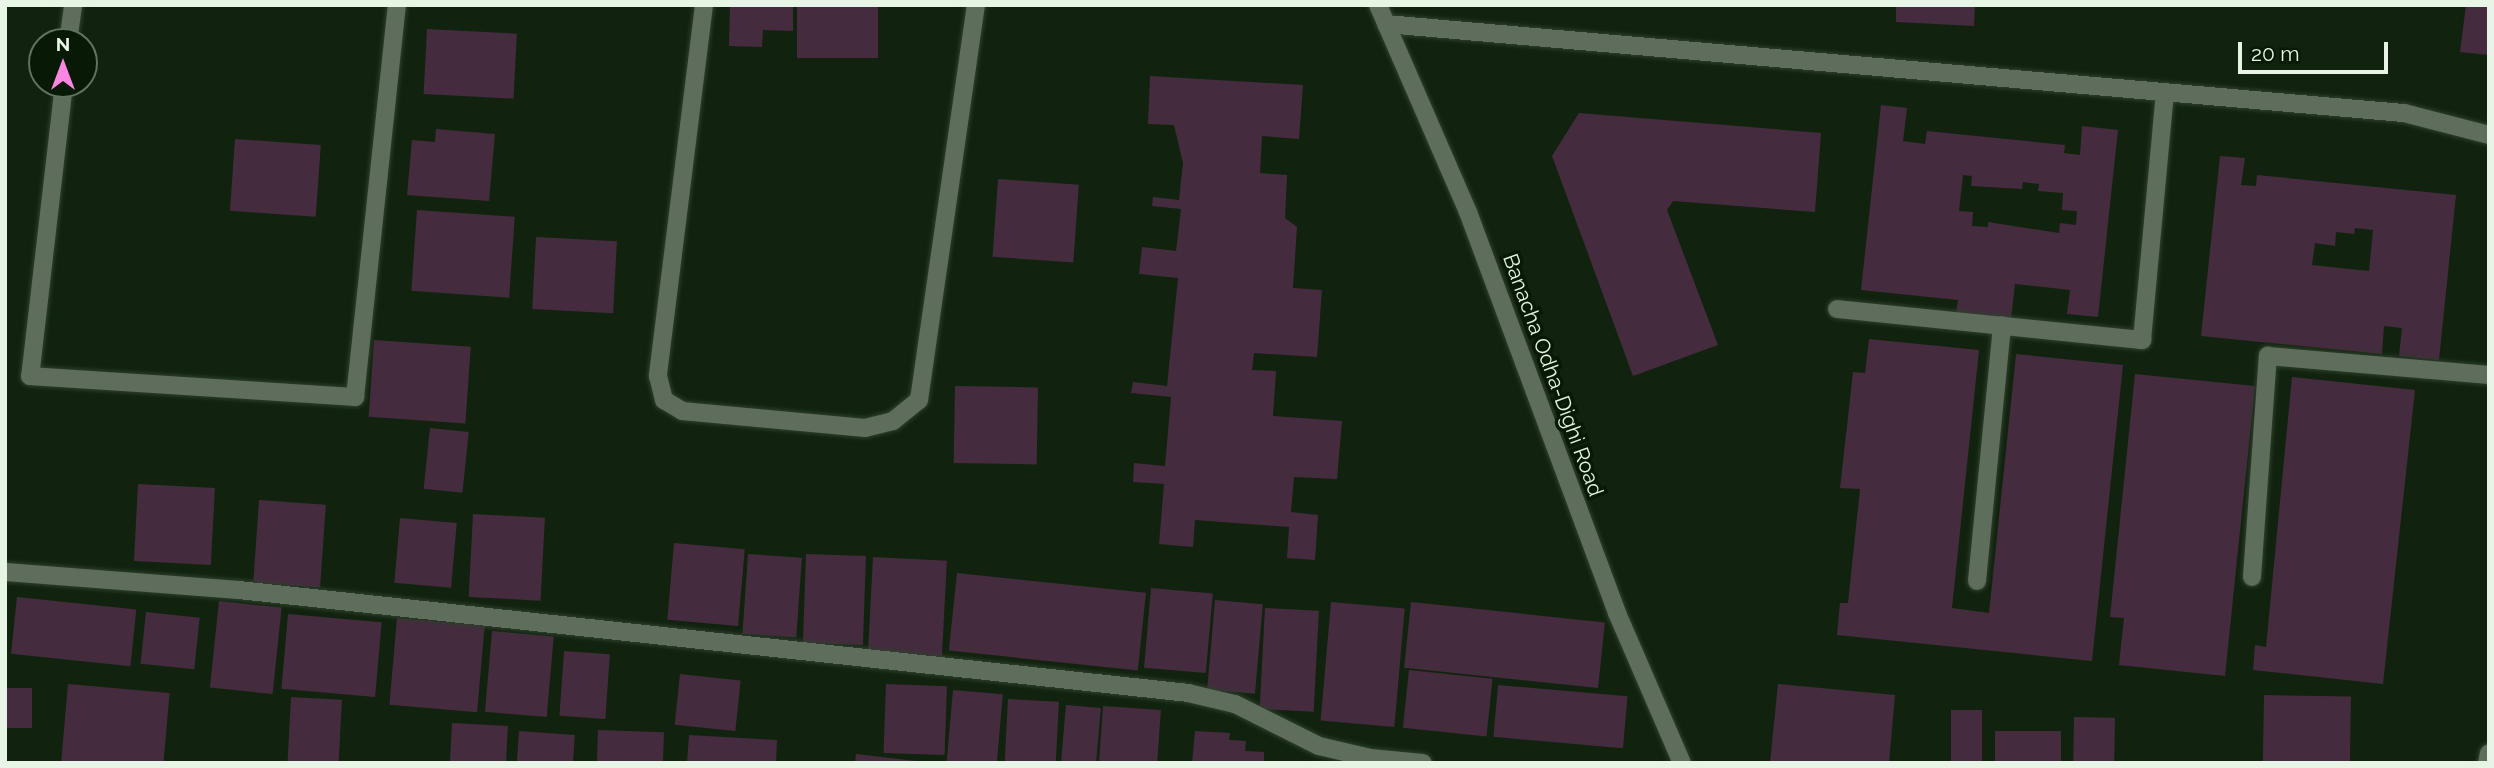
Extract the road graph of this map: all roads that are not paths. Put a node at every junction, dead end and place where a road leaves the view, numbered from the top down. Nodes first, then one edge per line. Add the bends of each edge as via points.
1 (72, 5) edge
2 (397, 5) edge
3 (704, 5) edge
4 (976, 5) edge
5 (1378, 5) edge
6 (1387, 24) junction
7 (70, 28) edge
8 (2165, 92) junction
9 (62, 98) edge
10 (2489, 135) edge
11 (1837, 309) dead end
12 (2002, 325) junction
13 (2489, 374) edge
14 (5, 572) edge
15 (2252, 577) dead end
16 (1977, 581) dead end
17 (2489, 753) edge
18 (1423, 763) edge
19 (1682, 763) edge
20 (2487, 763) edge

1 - 7 street
2 - 9 street via 355,397 30,376
3 - 4 street via 658,376 664,400 682,411 865,428 893,421 919,400
5 - 6 street, Banacha Odha-Dighi Road
6 - 8 street
6 - 19 street, Banacha Odha-Dighi Road via 1468,212 1617,613
8 - 10 street via 2404,113
8 - 12 street via 2141,340
11 - 12 street
12 - 16 street
13 - 15 street via 2268,356
14 - 18 street via 239,590 1188,693 1235,704 1319,746 1370,758
17 - 20 street

